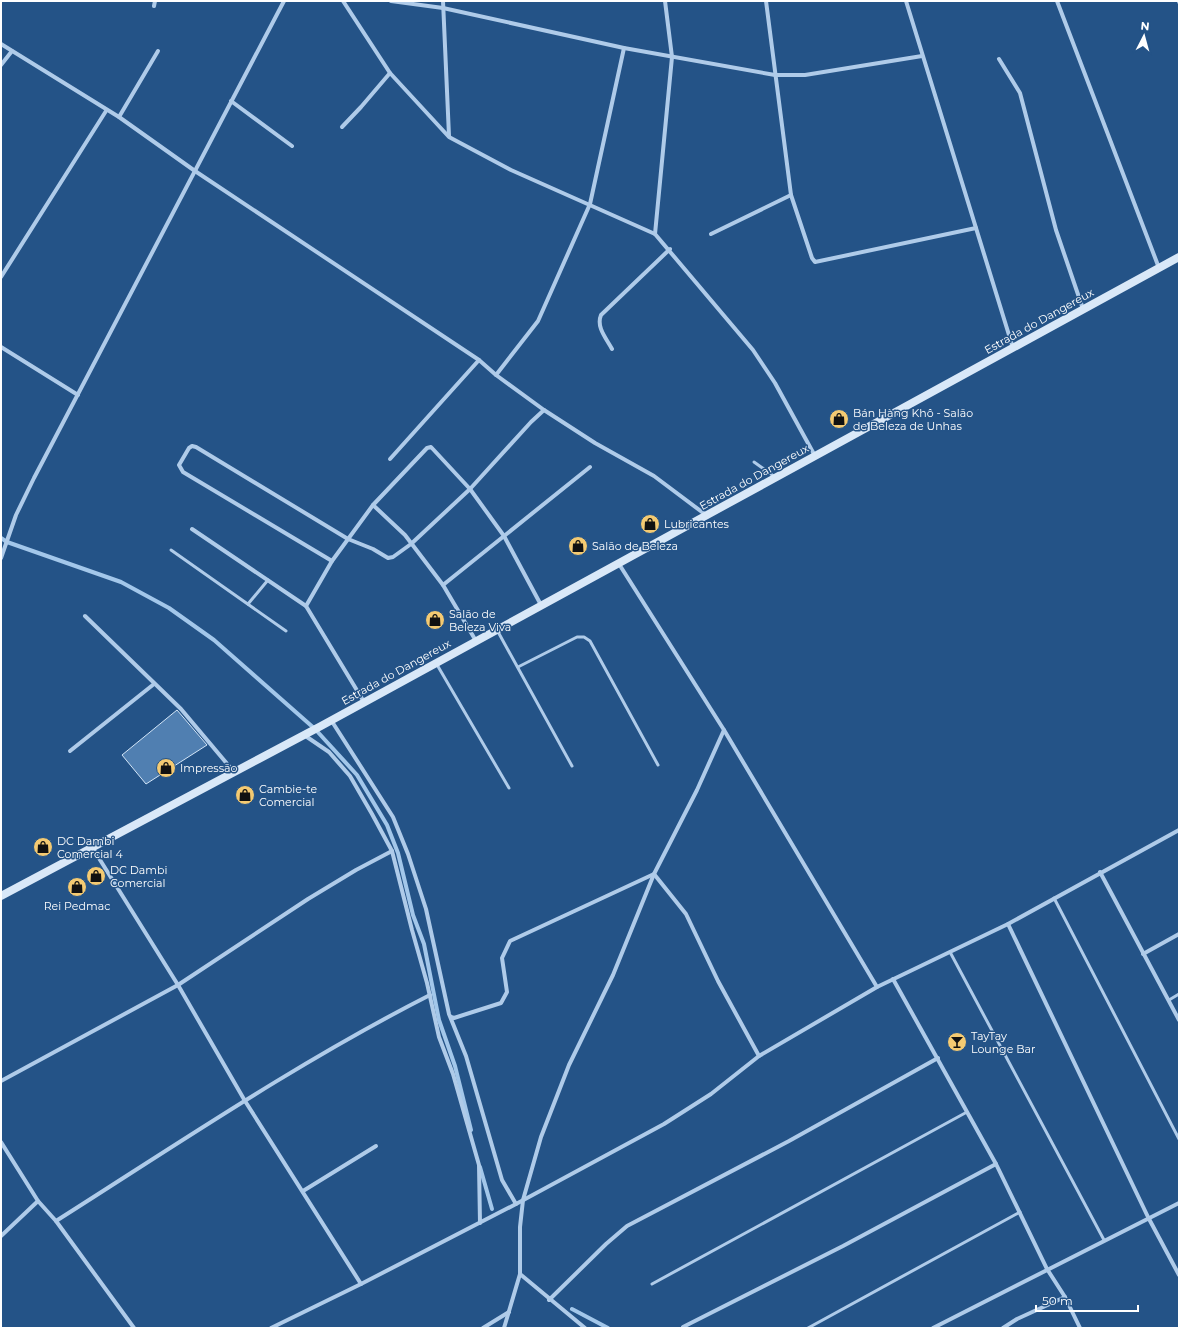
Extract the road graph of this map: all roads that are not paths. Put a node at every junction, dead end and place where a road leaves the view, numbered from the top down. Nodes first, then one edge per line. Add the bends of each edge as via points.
1 (284, 1) edge
2 (343, 1) edge
3 (391, 1) edge
4 (443, 1) edge
5 (665, 1) edge
6 (766, 1) edge
7 (906, 1) edge
8 (1057, 1) edge
9 (443, 8) junction
10 (1, 44) edge
11 (624, 48) junction
12 (158, 50) dead end
13 (12, 51) junction
14 (922, 56) junction
15 (672, 57) junction
16 (999, 59) dead end
17 (1, 65) edge
18 (390, 73) junction
19 (775, 76) junction
20 (231, 101) junction
21 (106, 111) junction
22 (119, 117) junction
23 (342, 127) dead end
24 (449, 137) junction
25 (292, 146) dead end
26 (195, 171) junction
27 (791, 195) junction
28 (590, 204) junction
29 (976, 228) junction
30 (655, 234) junction
31 (711, 234) dead end
32 (670, 249) junction
33 (1179, 257) edge
34 (1160, 268) junction
35 (1, 277) edge
36 (1083, 310) junction
37 (1, 347) edge
38 (1013, 348) junction
39 (612, 349) dead end
40 (479, 360) junction
41 (496, 375) junction
42 (78, 395) junction
43 (544, 410) junction
44 (815, 456) junction
45 (390, 459) dead end
46 (754, 462) dead end
47 (590, 467) dead end
48 (776, 478) junction
49 (470, 489) junction
50 (373, 505) junction
51 (706, 516) junction
52 (192, 529) dead end
53 (504, 536) junction
54 (348, 539) junction
55 (411, 544) junction
56 (171, 550) dead end
57 (1, 558) edge
58 (332, 561) junction
59 (619, 563) junction
60 (268, 580) junction
61 (442, 585) junction
62 (248, 604) junction
63 (306, 606) junction
64 (541, 606) junction
65 (85, 616) dead end
66 (286, 630) dead end
67 (497, 630) junction
68 (476, 641) junction
69 (436, 663) junction
70 (518, 667) junction
71 (154, 684) junction
72 (364, 703) junction
73 (332, 720) junction
74 (724, 730) junction
75 (305, 734) junction
76 (70, 751) dead end
77 (658, 765) dead end
78 (572, 766) dead end
79 (234, 772) junction
80 (509, 788) dead end
81 (1179, 830) edge
82 (92, 847) junction
83 (392, 851) junction
84 (1100, 872) junction
85 (654, 874) junction
86 (1, 896) edge
87 (1054, 898) junction
88 (1008, 924) junction
89 (1179, 934) edge
90 (950, 952) junction
91 (1143, 954) junction
92 (893, 979) junction
93 (178, 985) junction
94 (876, 987) junction
95 (1179, 994) edge
96 (430, 995) junction
97 (1169, 1000) junction
98 (452, 1017) junction
99 (1179, 1020) edge
100 (759, 1056) junction
101 (938, 1058) junction
102 (1, 1081) edge
103 (245, 1101) junction
104 (967, 1112) junction
105 (1179, 1139) edge
106 (1, 1142) edge
107 (376, 1146) dead end
108 (996, 1164) junction
109 (303, 1191) junction
110 (523, 1200) junction
111 (38, 1201) junction
112 (1179, 1203) edge
113 (516, 1204) junction
114 (1020, 1212) junction
115 (1148, 1217) junction
116 (56, 1221) junction
117 (480, 1223) junction
118 (1, 1236) edge
119 (1104, 1240) junction
120 (1047, 1269) junction
121 (520, 1274) junction
122 (1179, 1275) edge
123 (361, 1284) junction
124 (652, 1284) dead end
125 (1065, 1297) junction
126 (549, 1300) junction
127 (509, 1312) junction
128 (683, 1327) dead end
129 (134, 1328) edge
130 (271, 1328) edge
131 (483, 1328) edge
132 (504, 1328) edge
133 (585, 1328) edge
134 (808, 1328) edge
135 (933, 1328) edge
136 (1003, 1328) edge
137 (1080, 1328) edge

1 - 20 street
2 - 18 street
3 - 9 street
4 - 9 street
5 - 15 street
6 - 19 street
7 - 14 street
8 - 34 street
9 - 11 street
9 - 24 street
10 - 13 street
11 - 15 street
11 - 28 street
12 - 22 street
13 - 17 street
13 - 21 street
14 - 19 street via 805,75
14 - 29 street
15 - 19 street
15 - 30 street
16 - 36 street via 1020,93 1056,230
18 - 23 street
18 - 24 street
19 - 27 street
20 - 25 street
20 - 26 street
21 - 22 street
21 - 35 street
22 - 26 street
24 - 28 street via 511,170
26 - 40 street
26 - 42 street
27 - 29 street via 815,262
27 - 31 street
28 - 30 street
28 - 41 street via 538,321
29 - 38 street
30 - 32 street
32 - 39 street via 601,314 601,329
32 - 44 street via 753,350 775,383
33 - 34 main road, Estrada do Dangereux
34 - 36 main road, Estrada do Dangereux
36 - 38 main road, Estrada do Dangereux
37 - 42 street
38 - 44 main road, Estrada do Dangereux
40 - 41 street
40 - 45 street
41 - 43 street
42 - 57 street via 16,515
43 - 49 street
43 - 51 street via 595,443 654,476
44 - 48 main road, Estrada do Dangereux
46 - 48 lane
47 - 53 street
48 - 51 main road, Estrada do Dangereux
49 - 50 street via 431,447 427,448
49 - 53 street
49 - 55 street
50 - 54 street
50 - 55 street via 400,528
51 - 59 main road, Estrada do Dangereux
52 - 60 street
53 - 61 street
53 - 64 street
54 - 55 street via 388,558
54 - 58 street
54 - 58 street via 196,447 189,448 179,465 183,472
55 - 61 street
56 - 62 lane
58 - 63 street
59 - 64 main road, Estrada do Dangereux
59 - 74 street
60 - 62 lane
60 - 63 street
61 - 68 street
62 - 66 lane
63 - 72 street
64 - 67 main road, Estrada do Dangereux
65 - 71 street
67 - 68 main road, Estrada do Dangereux
67 - 70 lane
68 - 69 main road, Estrada do Dangereux
69 - 72 main road, Estrada do Dangereux
69 - 80 lane
70 - 77 lane via 577,637 584,637 590,641
70 - 78 lane
71 - 76 street
71 - 79 street via 186,714
72 - 73 main road, Estrada do Dangereux
73 - 75 main road, Estrada do Dangereux
73 - 98 street via 392,817 408,854 426,909 449,1014
74 - 85 street
74 - 94 street
75 - 79 main road, Estrada do Dangereux
75 - 83 street via 329,752 350,776
79 - 82 main road, Estrada do Dangereux
81 - 84 street
82 - 86 main road, Estrada do Dangereux
82 - 93 street
83 - 93 street via 308,898
83 - 96 street
84 - 87 street
84 - 91 street
85 - 98 street via 510,941 502,958 506,992 501,1003
85 - 100 street via 686,914 718,981
85 - 110 street via 613,975 569,1065 541,1137
87 - 88 street
87 - 105 lane
88 - 90 street
88 - 115 street
89 - 91 street
90 - 92 street
90 - 119 lane
91 - 97 street
92 - 94 street
92 - 101 street
93 - 102 street
93 - 103 street
94 - 100 street
95 - 97 lane
96 - 103 street via 380,1021
96 - 117 street via 439,1037 453,1074 479,1166
97 - 99 street
98 - 113 street via 502,1180
100 - 110 street via 711,1094 664,1124
101 - 104 street
101 - 126 street via 789,1141 627,1226
103 - 109 street
103 - 116 street
104 - 108 street
104 - 124 lane
106 - 111 street
107 - 109 street
108 - 114 street
108 - 128 street via 843,1246
109 - 123 street
110 - 113 street
110 - 121 street
111 - 116 street
111 - 118 street
112 - 115 street
113 - 117 street
114 - 120 street
114 - 134 lane
115 - 119 street
115 - 122 street
116 - 129 street
117 - 123 street
119 - 120 street
120 - 125 street
120 - 135 street
121 - 126 street
121 - 127 street
123 - 130 street
125 - 136 street
125 - 137 street
126 - 133 street
127 - 131 street
127 - 132 street

